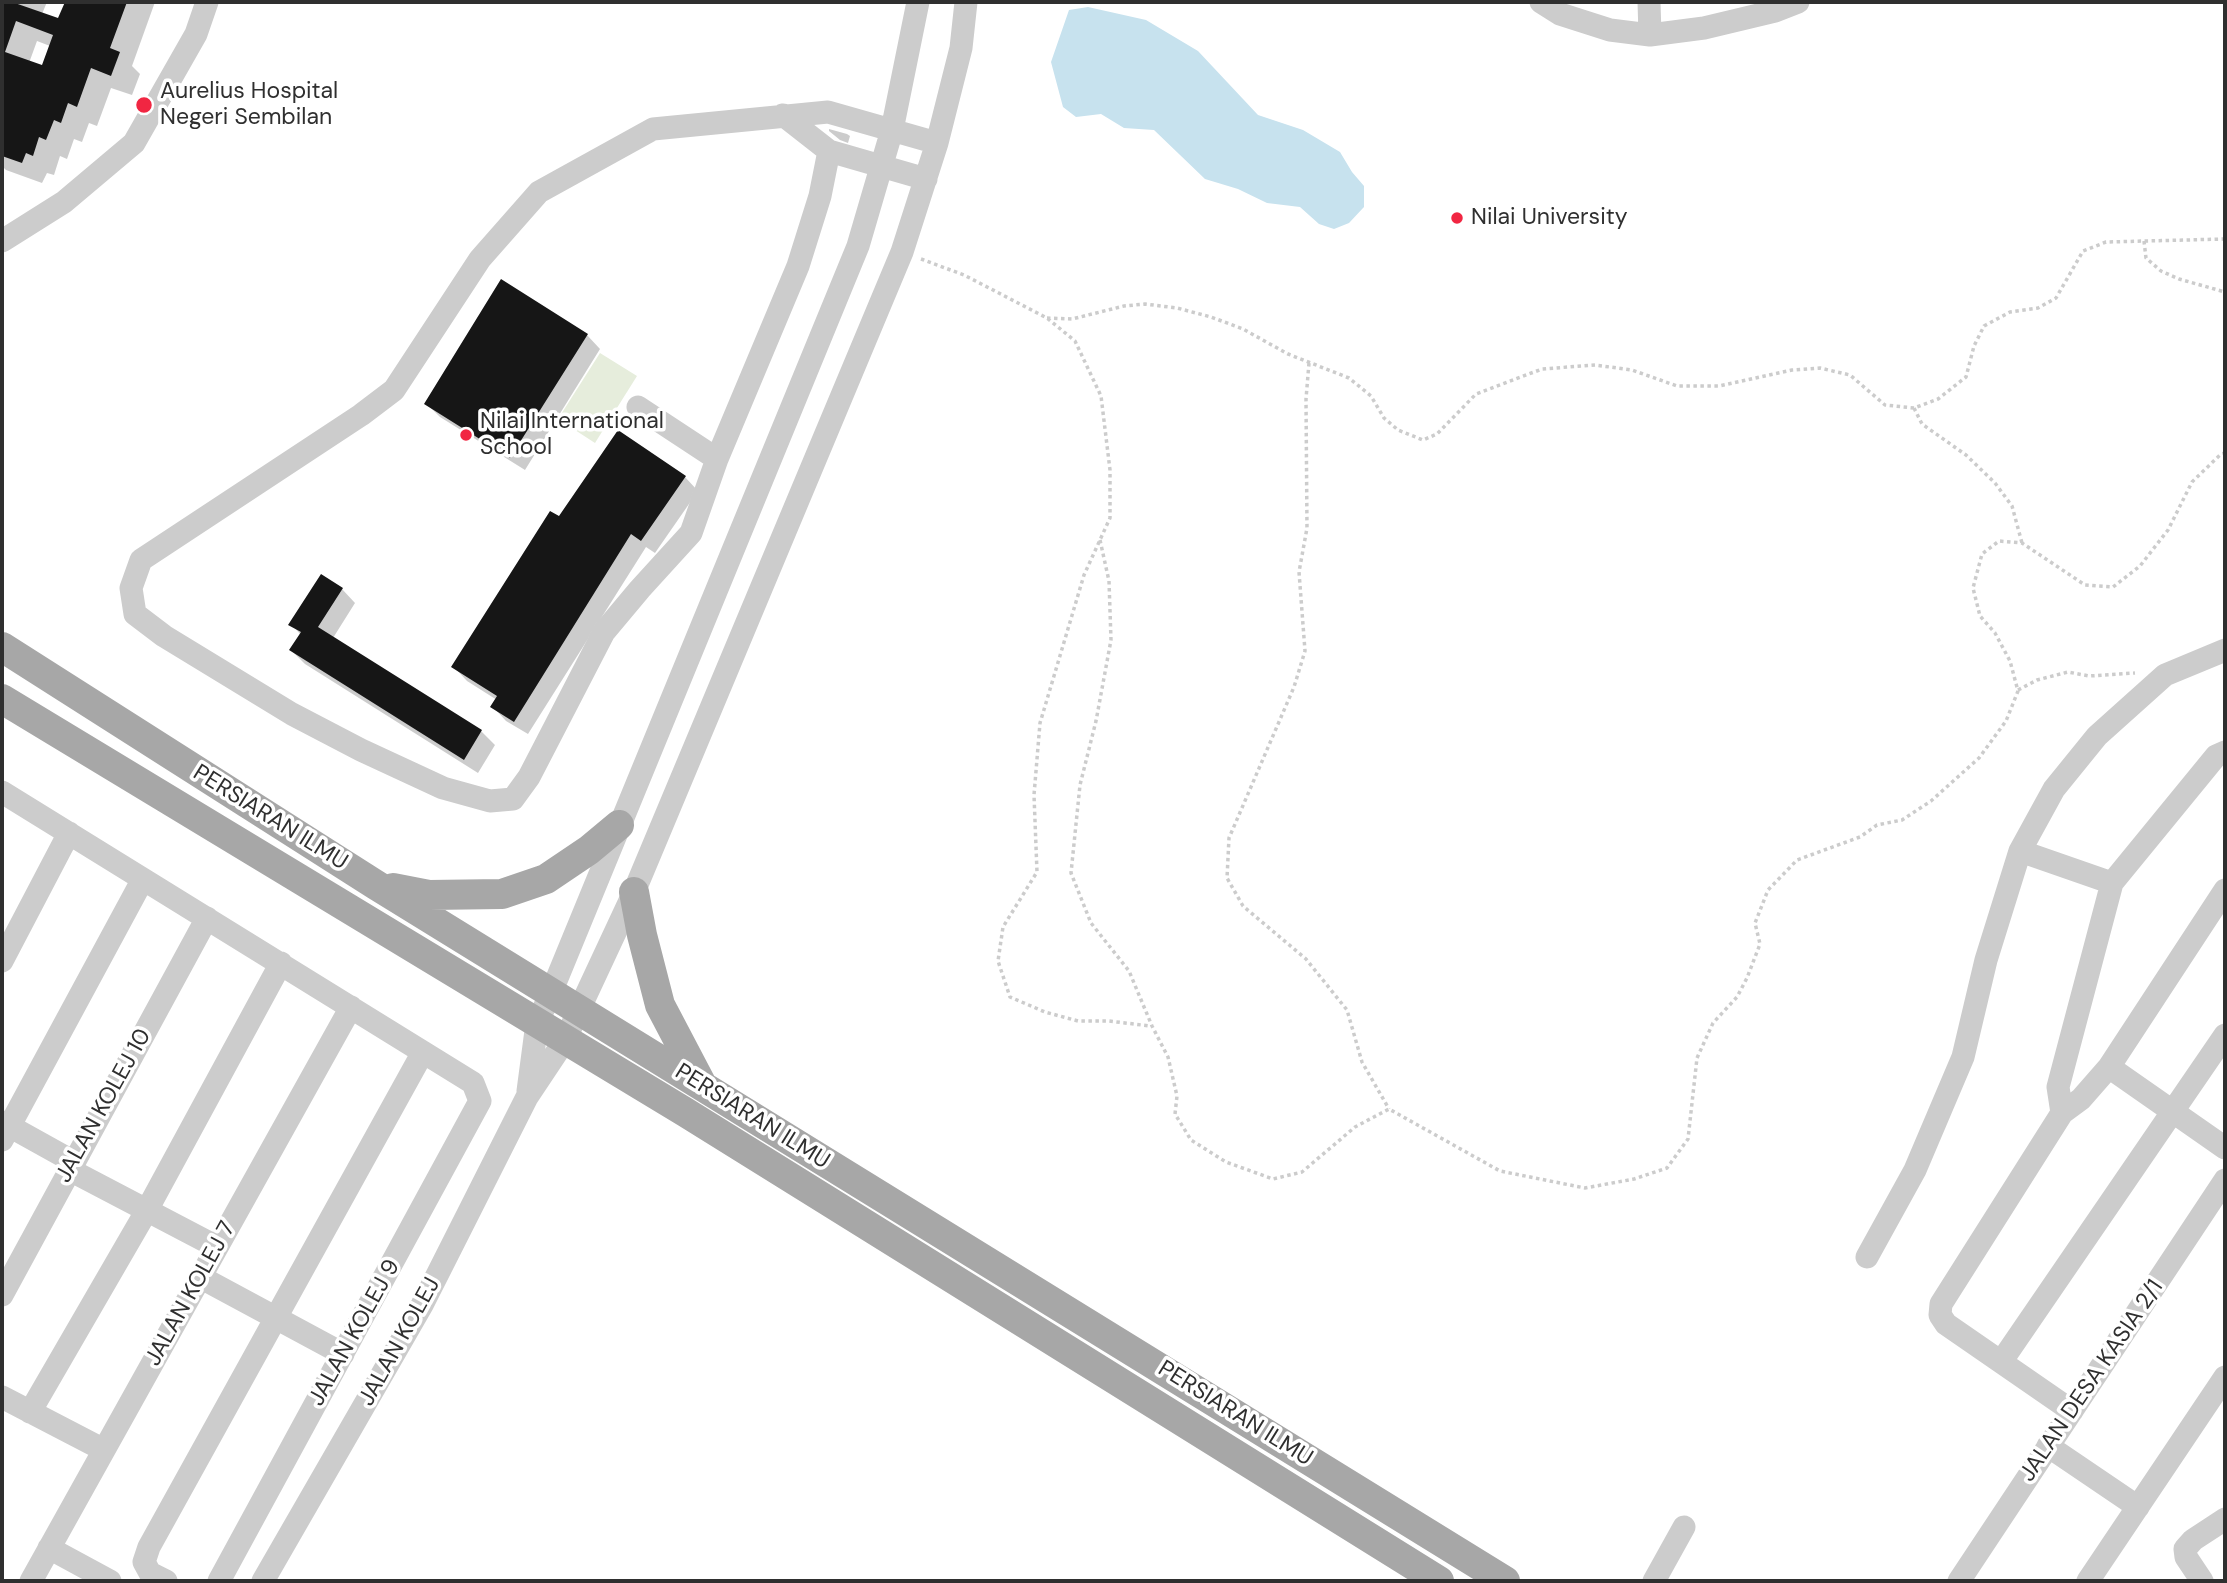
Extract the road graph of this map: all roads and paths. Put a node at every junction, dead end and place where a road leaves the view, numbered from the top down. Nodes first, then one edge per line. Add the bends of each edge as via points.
1 (207, 2) edge
2 (918, 2) edge
3 (967, 2) edge
4 (1541, 2) edge
5 (1648, 2) edge
6 (1798, 2) edge
7 (1650, 35) junction
8 (783, 115) junction
9 (892, 130) junction
10 (937, 143) junction
11 (829, 151) junction
12 (882, 167) junction
13 (926, 180) junction
14 (2225, 239) edge
15 (2, 241) edge
16 (2144, 241) junction
17 (902, 252) junction
18 (2225, 292) edge
19 (1047, 318) junction
20 (1309, 363) junction
21 (638, 407) dead end
22 (1914, 408) junction
23 (2225, 453) edge
24 (717, 459) junction
25 (1100, 540) junction
26 (2022, 544) junction
27 (2, 648) edge
28 (2225, 650) edge
29 (2165, 675) junction
30 (2018, 691) junction
31 (2, 699) edge
32 (2225, 752) edge
33 (5, 800) edge
34 (619, 825) junction
35 (69, 833) junction
36 (2020, 851) junction
37 (143, 879) junction
38 (2112, 883) junction
39 (376, 885) junction
40 (2225, 890) edge
41 (634, 892) junction
42 (207, 918) junction
43 (2, 961) edge
44 (281, 963) junction
45 (551, 993) junction
46 (351, 1007) junction
47 (580, 1011) junction
48 (537, 1023) junction
49 (1152, 1026) junction
50 (2225, 1035) edge
51 (565, 1040) junction
52 (423, 1052) junction
53 (2109, 1067) junction
54 (702, 1086) junction
55 (527, 1097) junction
56 (1389, 1109) junction
57 (2173, 1111) junction
58 (2062, 1113) junction
59 (4, 1129) edge
60 (2225, 1148) edge
61 (72, 1166) junction
62 (2225, 1180) edge
63 (147, 1210) junction
64 (217, 1247) junction
65 (1867, 1256) dead end
66 (200, 1277) junction
67 (2, 1295) edge
68 (275, 1318) junction
69 (343, 1354) junction
70 (2001, 1362) junction
71 (2225, 1377) edge
72 (2, 1397) edge
73 (2072, 1411) junction
74 (30, 1412) junction
75 (2048, 1447) junction
76 (104, 1450) junction
77 (2138, 1507) junction
78 (2225, 1519) edge
79 (1684, 1527) dead end
80 (49, 1548) junction
81 (31, 1581) edge
82 (110, 1581) edge
83 (166, 1581) edge
84 (219, 1581) edge
85 (263, 1581) edge
86 (1439, 1581) edge
87 (1505, 1581) edge
88 (1654, 1581) edge
89 (1959, 1581) edge
90 (2088, 1581) edge
91 (2202, 1581) edge

1 - 15 street via 196,34 134,143 64,202
2 - 9 street
3 - 10 street via 961,48
4 - 7 street via 1560,14 1610,30
5 - 7 street
6 - 7 street via 1704,28
8 - 9 street via 828,112
8 - 11 street
8 - 24 street via 653,129 539,192 481,259 394,390 141,560 131,588 135,614 292,714 361,750 443,788 491,801 513,799 529,777 604,632 691,533
9 - 10 street
9 - 12 street
10 - 13 street
11 - 12 street
11 - 24 street via 798,266
12 - 13 street
12 - 34 street via 858,246
13 - 17 street
14 - 16 path
16 - 18 path via 2146,258 2161,271
16 - 22 path via 2106,242 2082,251 2056,298 2038,308 2010,312 1984,326 1966,377 1937,399
17 - 19 path via 964,275
17 - 41 street
19 - 20 path via 1072,319 1145,304 1177,308 1243,329
19 - 25 path via 1075,341 1101,396 1111,470 1110,518
20 - 22 path via 1349,377 1398,430 1423,440 1437,434 1476,394 1542,369 1595,365 1632,370 1677,386 1719,386 1819,368 1850,375 1885,405
20 - 56 path via 1307,528 1299,572 1305,651 1229,838 1227,878 1243,905 1306,959 1347,1010 1362,1062
21 - 24 street
22 - 26 path via 1922,424 1966,455 1995,483 2012,506
23 - 26 path via 2192,482 2168,530 2140,566 2113,587 2085,585
25 - 49 path via 1109,581 1111,640 1080,785 1071,873 1091,923 1129,971
25 - 49 path via 1084,575 1040,723 1034,795 1037,872 1003,927 998,961 1010,997 1045,1012 1078,1021
26 - 30 path via 1999,541 1982,554 1973,588 1980,616 2010,661
27 - 39 main road, PERSIARAN ILMU
28 - 29 street
29 - 30 path via 2068,672 2036,680
29 - 36 street via 2097,736 2054,789
30 - 56 path via 2006,721 1979,758 1931,801 1902,820 1877,825 1860,837 1797,860 1768,890 1755,923 1760,944 1747,978 1713,1023 1697,1058 1688,1139 1667,1168 1585,1188 1500,1171
31 - 48 main road, PERSIARAN ILMU
32 - 38 street via 2216,756
33 - 35 street
34 - 39 main road via 545,879 502,894 429,895
34 - 45 street
35 - 37 street
35 - 43 street
36 - 38 street
36 - 65 street via 1986,960 1963,1057 1915,1170
37 - 42 street
37 - 59 street
38 - 58 street via 2057,1087
39 - 45 main road, PERSIARAN ILMU
40 - 53 street
41 - 47 street
41 - 54 main road via 660,1005
42 - 44 street
42 - 61 street, JALAN KOLEJ 10
44 - 46 street
44 - 63 street
45 - 47 main road, PERSIARAN ILMU
45 - 48 street
46 - 52 street
46 - 64 street, JALAN KOLEJ 7
47 - 51 street
47 - 54 main road, PERSIARAN ILMU
48 - 51 main road, PERSIARAN ILMU
48 - 55 street
49 - 56 path via 1168,1057 1177,1096 1175,1114 1191,1139 1226,1162 1273,1179 1302,1172 1355,1127
50 - 57 street
51 - 55 street
51 - 86 main road, PERSIARAN ILMU
52 - 68 street
52 - 69 street, JALAN KOLEJ 9 via 472,1083 480,1101
53 - 57 street
53 - 58 street
54 - 87 main road, PERSIARAN ILMU
55 - 85 street, JALAN KOLEJ via 422,1305
57 - 60 street
57 - 70 street
58 - 70 street via 1941,1304 1940,1315 1946,1324
59 - 61 street
61 - 63 street
61 - 67 street, JALAN KOLEJ 10
62 - 73 street, JALAN DESA KASIA 2/1
63 - 64 street
63 - 74 street
64 - 66 street, JALAN KOLEJ 7
66 - 68 street
66 - 76 street, JALAN KOLEJ 7
68 - 69 street
68 - 83 street via 149,1547 144,1562 150,1573
69 - 84 street, JALAN KOLEJ 9
70 - 73 street
71 - 77 street
72 - 74 street
73 - 75 street, JALAN DESA KASIA 2/1
74 - 76 street
75 - 77 street
75 - 89 street, JALAN DESA KASIA 2/1
76 - 80 street, JALAN KOLEJ 7
77 - 90 street
78 - 91 street via 2185,1549
79 - 88 street
80 - 81 street, JALAN KOLEJ 7
80 - 82 street

